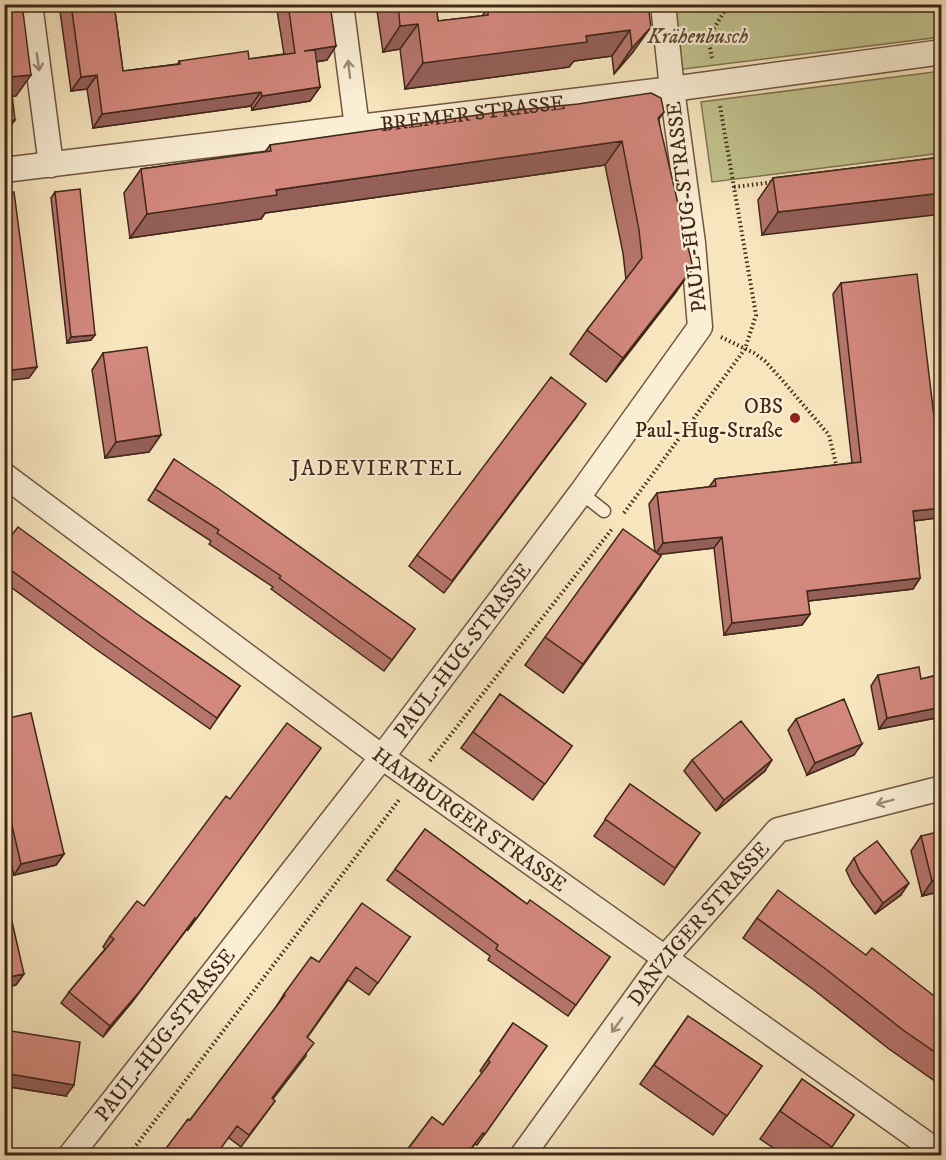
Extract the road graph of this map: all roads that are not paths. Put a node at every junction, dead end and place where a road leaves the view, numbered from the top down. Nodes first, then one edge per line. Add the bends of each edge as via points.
1 (30, 4) edge
2 (341, 4) edge
3 (663, 4) edge
4 (942, 52) edge
5 (672, 89) junction
6 (357, 127) junction
7 (51, 165) junction
8 (4, 170) edge
9 (4, 475) edge
10 (581, 493) junction
11 (604, 511) dead end
12 (382, 757) junction
13 (942, 788) edge
14 (665, 958) junction
15 (70, 1155) edge
16 (522, 1155) edge
17 (942, 1155) edge

1 -> 7 street
6 -> 2 street
3 - 5 street, PAUL-HUG-STRASSE
4 - 5 street, BREMER STRASSE
5 - 6 street, BREMER STRASSE
5 - 10 street, PAUL-HUG-STRASSE via 700,327
6 - 7 street, BREMER STRASSE
7 - 8 street, BREMER STRASSE
9 - 12 street, HAMBURGER STRASSE
10 - 11 lane
10 - 12 street, PAUL-HUG-STRASSE
12 - 14 street, HAMBURGER STRASSE
12 - 15 street, PAUL-HUG-STRASSE
13 -> 14 street, DANZIGER STRASSE via 778,830
14 -> 16 street, DANZIGER STRASSE
14 - 17 street, HAMBURGER STRASSE

